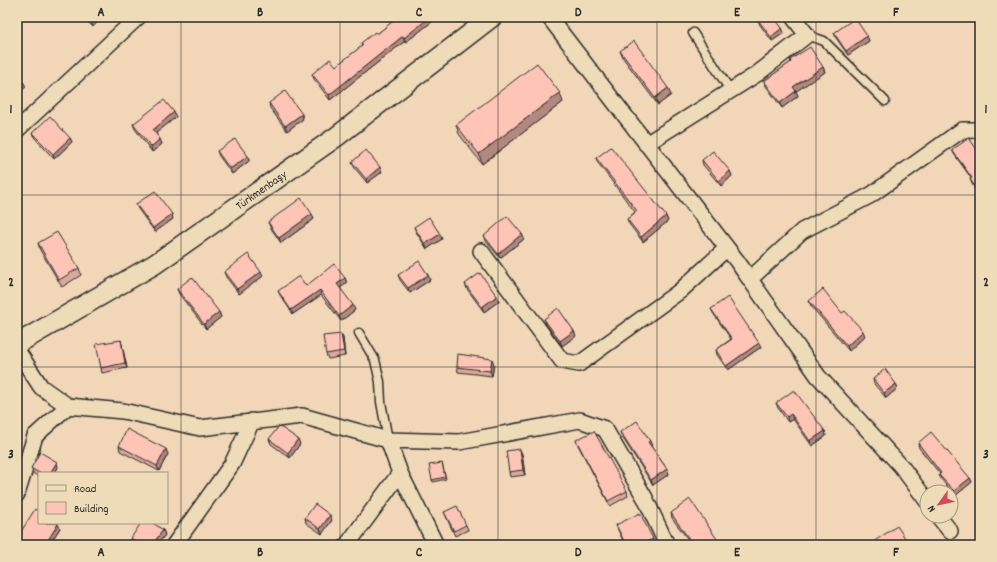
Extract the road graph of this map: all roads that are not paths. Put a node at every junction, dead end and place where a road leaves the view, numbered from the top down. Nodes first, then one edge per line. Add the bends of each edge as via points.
1 (138, 17) edge
2 (492, 17) edge
3 (549, 17) edge
4 (794, 17) edge
5 (693, 33) dead end
6 (807, 35) junction
7 (730, 90) junction
8 (885, 101) dead end
9 (17, 130) edge
10 (980, 130) edge
11 (646, 144) junction
12 (727, 248) junction
13 (481, 250) dead end
14 (750, 279) junction
15 (359, 334) dead end
16 (17, 344) edge
17 (17, 350) edge
18 (68, 406) junction
19 (252, 421) junction
20 (388, 440) junction
21 (400, 473) junction
22 (919, 490) edge
23 (17, 494) edge
24 (944, 524) edge
25 (950, 531) dead end
26 (174, 545) edge
27 (347, 545) edge
28 (436, 545) edge
29 (667, 545) edge

1 - 9 street
2 - 16 street, Türkmenbaşy via 336,137 155,264
3 - 11 street
4 - 6 street
5 - 7 lane
6 - 7 street via 757,74
6 - 8 lane via 824,41
7 - 11 street
10 - 14 street via 962,130 871,195 802,231
11 - 12 street
12 - 13 street via 680,291 578,364 562,361
12 - 14 street
14 - 22 street via 818,376 901,466
15 - 20 lane via 375,360
17 - 18 street via 41,387
18 - 19 street via 123,412 200,428
18 - 23 street via 35,436
19 - 20 street via 302,416
19 - 26 street via 232,464
20 - 21 street
20 - 29 street via 459,442 580,420 592,424 605,429 645,498
21 - 27 street
21 - 28 street
24 - 25 street

